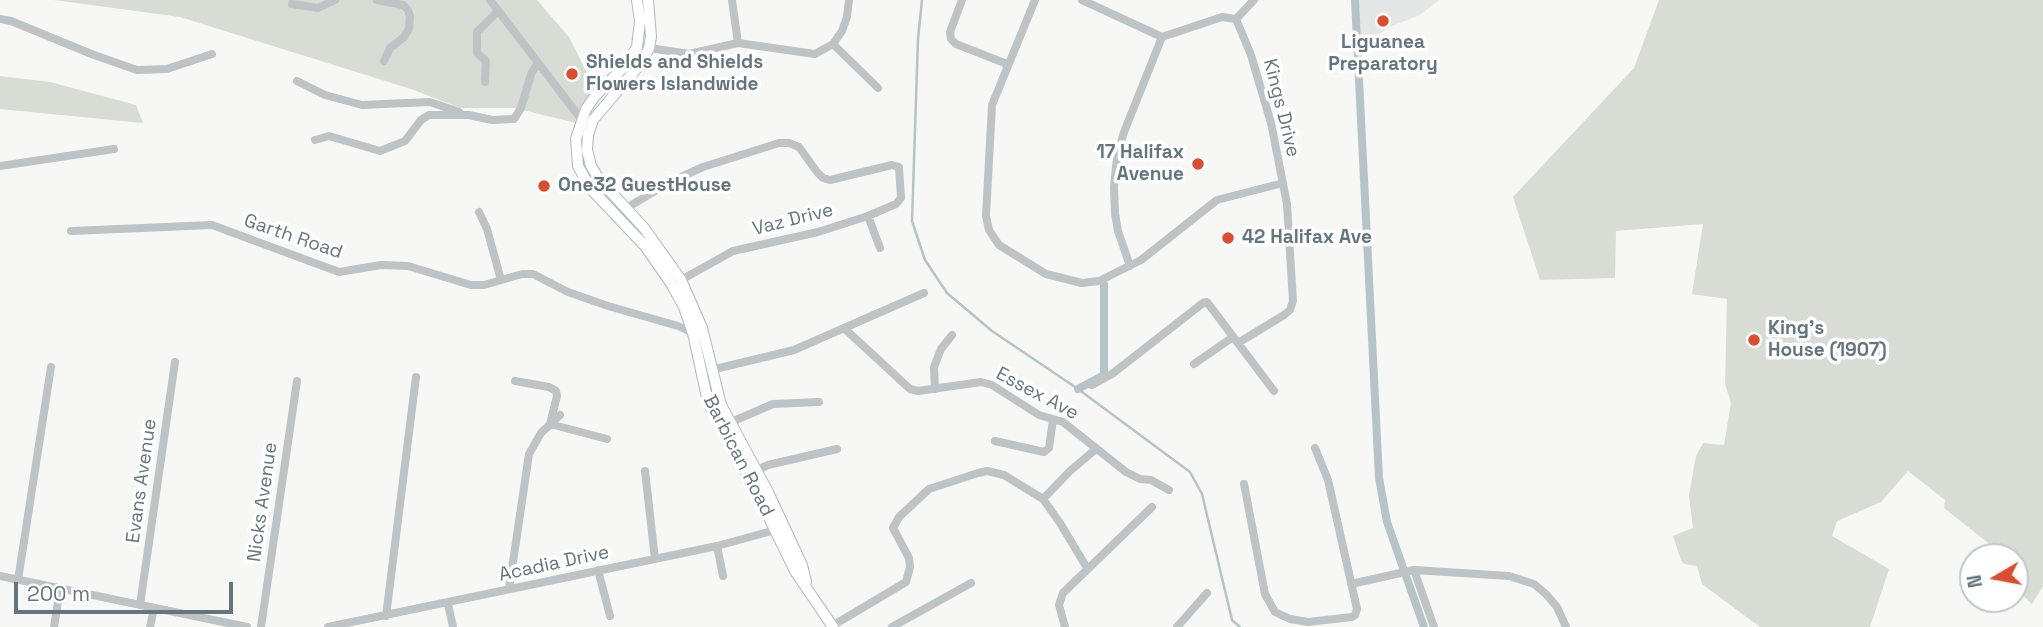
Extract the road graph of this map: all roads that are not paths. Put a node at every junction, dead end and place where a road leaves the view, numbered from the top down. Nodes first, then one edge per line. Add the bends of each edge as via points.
1 (335, 0) edge
2 (377, 0) edge
3 (490, 0) edge
4 (637, 0) edge
5 (648, 0) edge
6 (732, 0) edge
7 (849, 0) edge
8 (962, 0) edge
9 (1035, 0) edge
10 (1082, 0) edge
11 (1254, 0) edge
12 (292, 4) dead end
13 (498, 11) junction
14 (0, 19) edge
15 (1236, 19) junction
16 (1162, 37) junction
17 (738, 43) junction
18 (833, 44) junction
19 (649, 48) junction
20 (212, 54) dead end
21 (384, 61) dead end
22 (538, 63) junction
23 (1007, 64) junction
24 (297, 81) dead end
25 (485, 82) dead end
26 (878, 88) dead end
27 (469, 115) junction
28 (580, 121) junction
29 (590, 128) junction
30 (315, 140) dead end
31 (114, 149) dead end
32 (0, 166) edge
33 (1283, 183) junction
34 (625, 209) junction
35 (479, 212) dead end
36 (868, 216) junction
37 (71, 231) dead end
38 (880, 248) dead end
39 (1130, 267) junction
40 (500, 280) junction
41 (681, 280) junction
42 (924, 293) dead end
43 (845, 329) junction
44 (693, 333) junction
45 (952, 335) dead end
46 (1235, 340) junction
47 (175, 362) dead end
48 (1194, 364) dead end
49 (51, 367) dead end
50 (711, 370) junction
51 (416, 377) dead end
52 (297, 381) dead end
53 (515, 381) dead end
54 (1092, 386) dead end
55 (935, 389) junction
56 (1274, 391) dead end
57 (819, 402) dead end
58 (560, 415) dead end
59 (1053, 420) junction
60 (729, 423) junction
61 (550, 424) junction
62 (607, 439) dead end
63 (995, 441) dead end
64 (1315, 448) dead end
65 (837, 449) dead end
66 (1096, 449) junction
67 (757, 470) junction
68 (645, 471) dead end
69 (1244, 484) dead end
70 (1169, 491) dead end
71 (1043, 499) junction
72 (1152, 507) dead end
73 (780, 528) junction
74 (717, 546) junction
75 (655, 559) junction
76 (1087, 568) junction
77 (598, 570) junction
78 (1414, 570) junction
79 (0, 576) edge
80 (723, 576) dead end
81 (18, 580) junction
82 (971, 583) dead end
83 (1352, 584) junction
84 (60, 589) junction
85 (509, 589) junction
86 (1207, 593) dead end
87 (448, 604) junction
88 (140, 605) junction
89 (154, 608) junction
90 (610, 615) dead end
91 (386, 616) junction
92 (54, 627) edge
93 (150, 627) edge
94 (242, 627) edge
95 (247, 627) edge
96 (261, 627) edge
97 (328, 627) edge
98 (453, 627) edge
99 (833, 627) edge
100 (892, 627) edge
101 (1065, 627) edge
102 (1177, 627) edge
103 (1434, 627) edge
104 (1566, 627) edge

1 - 12 street via 318,8
2 - 21 street via 402,5 410,16 409,29
3 - 13 street
4 - 28 main road, Barbican Road via 637,47
5 - 19 main road
6 - 17 street
7 - 18 street via 842,31
8 - 23 street via 951,40
9 - 23 street
10 - 16 street
11 - 15 street
13 - 22 street
13 - 25 street via 477,33 477,53 486,61
14 - 20 street via 137,70 167,69
15 - 16 street via 1222,17
15 - 33 street, Kings Drive via 1266,101
16 - 39 street via 1117,157 1115,214
17 - 18 street via 815,54
17 - 19 street via 689,54
18 - 26 street
19 - 29 main road
22 - 27 street via 514,119
22 - 28 street
23 - 39 street via 990,116 989,230 999,245 1046,274 1067,280 1099,281
24 - 27 street via 325,95 362,104 430,102
27 - 30 street via 429,115 405,141 380,151 329,136
28 - 29 street
28 - 44 main road, Barbican Road via 576,150 583,177 658,262
29 - 34 main road, Barbican Road via 587,150 591,166
31 - 32 street
33 - 39 street via 1217,200
33 - 46 street, Kings Drive via 1293,301 1290,310
34 - 36 street, Vaz Drive via 703,167 789,143 799,147 823,178 830,180 894,164 899,167 901,198
34 - 41 main road, Barbican Road
35 - 40 street
36 - 38 street
36 - 41 street, Vaz Drive via 733,251
37 - 40 street, Garth Road via 212,225 339,272 408,266 471,285
40 - 44 street, Garth Road via 533,274 568,292
41 - 50 main road, Barbican Road via 702,328
42 - 43 street
43 - 50 street via 794,350
43 - 55 street, Essex Ave via 910,389
44 - 73 main road, Barbican Road via 708,402
45 - 55 street via 934,367
46 - 48 street, Kings Drive
46 - 54 street via 1212,306 1203,303
46 - 56 street
47 - 88 street, Evans Avenue
49 - 81 street
50 - 60 main road, Barbican Road
51 - 91 street
52 - 96 street, Nicks Avenue
53 - 61 street via 556,391
55 - 59 street, Essex Ave via 986,382
57 - 60 street via 773,404
58 - 61 street
59 - 63 street via 1049,448 1044,452
59 - 66 street, Essex Ave via 1063,422
60 - 67 main road, Barbican Road
61 - 62 street
61 - 85 street via 529,454
64 - 83 street via 1328,480
65 - 67 street
66 - 70 street, Essex Ave via 1126,472
66 - 71 street
67 - 73 main road, Barbican Road
68 - 75 street
69 - 83 street via 1265,594 1275,612 1308,622 1348,619 1357,609
71 - 76 street
71 - 99 street via 1004,475 986,471 929,489 893,528 909,558 906,582
72 - 76 street
73 - 74 street, Acadia Drive
73 - 99 main road, Barbican Road via 802,565 806,585
74 - 75 street, Acadia Drive
74 - 80 street
75 - 77 street, Acadia Drive
76 - 101 street via 1060,599
77 - 85 street, Acadia Drive
77 - 90 street
78 - 83 street
78 - 103 street
78 - 104 street via 1509,576 1534,584 1553,601
79 - 81 street
81 - 84 street
82 - 100 street
84 - 88 street
84 - 92 street
85 - 87 street, Acadia Drive
86 - 102 street
87 - 91 street, Acadia Drive
87 - 98 street
88 - 89 street
89 - 93 street
89 - 94 street
91 - 97 street, Acadia Drive
94 - 95 street

